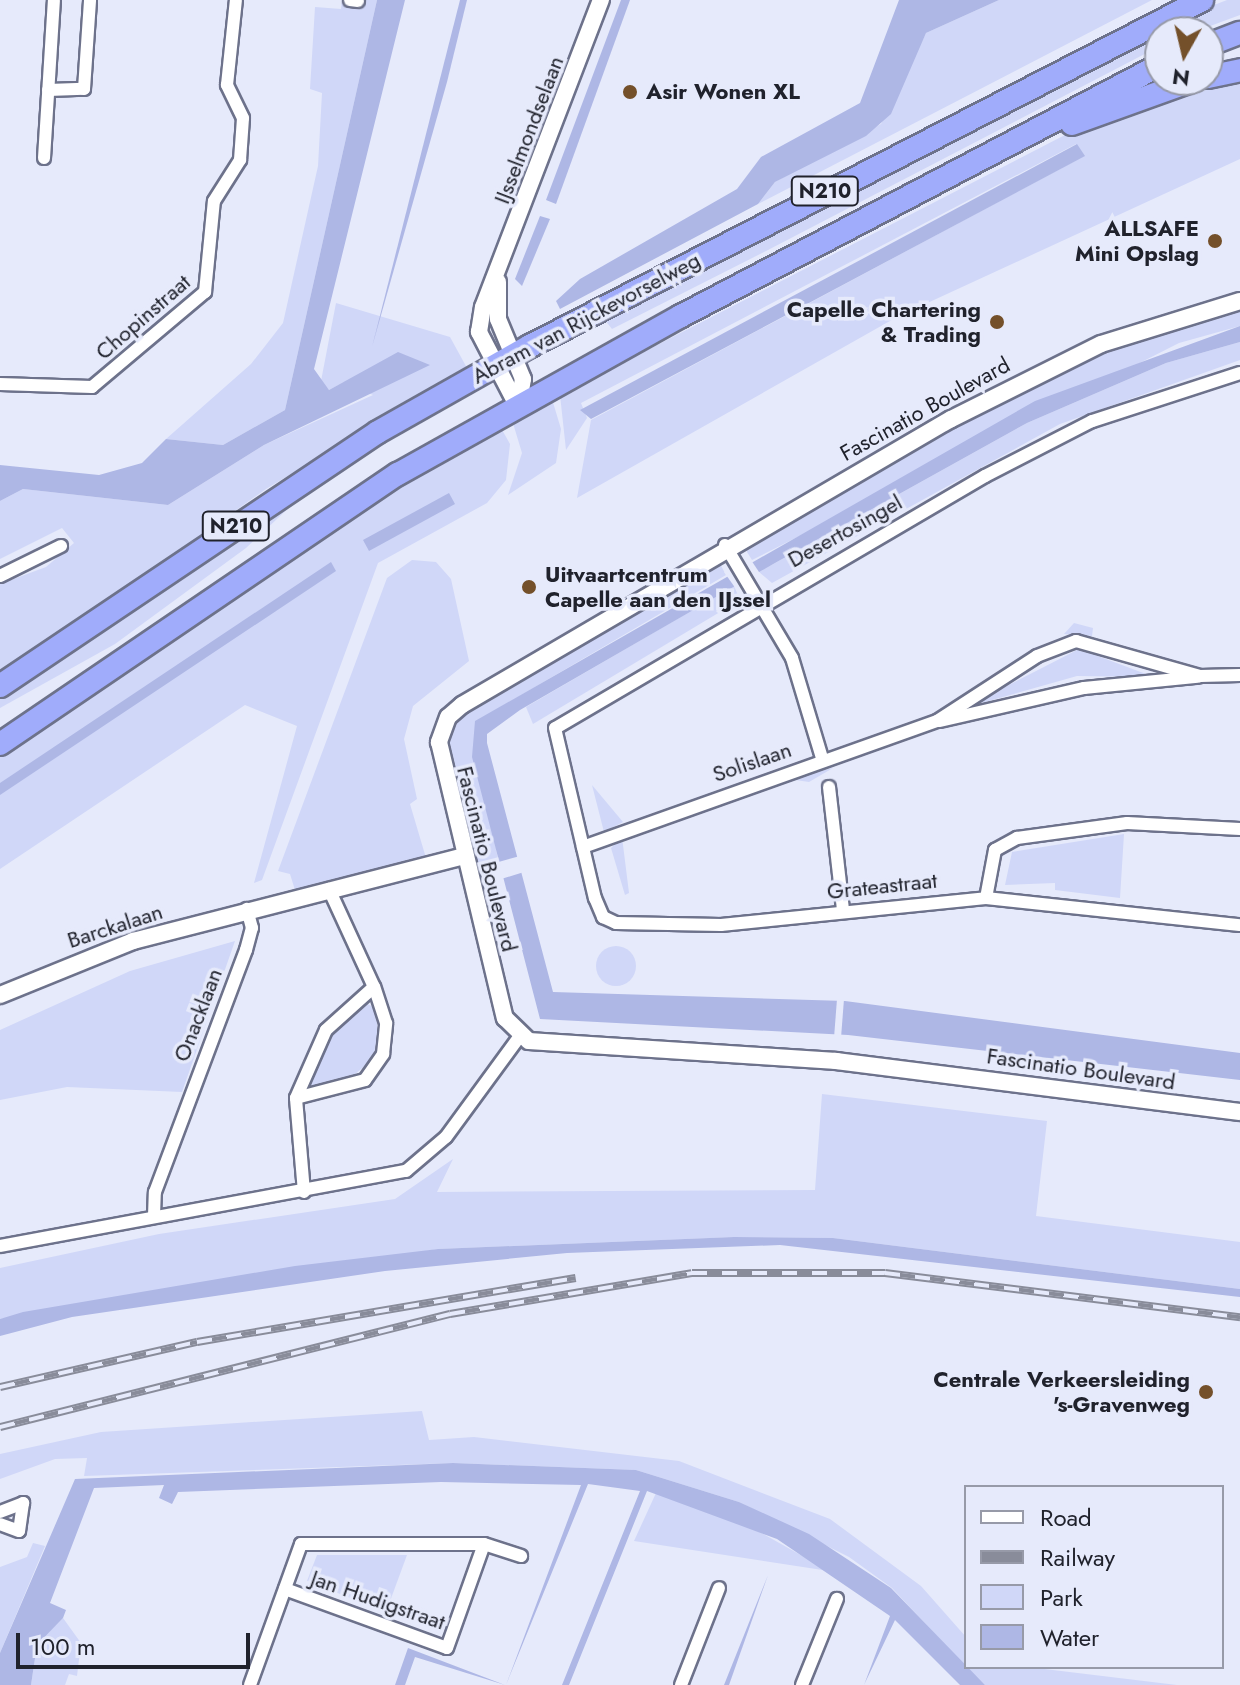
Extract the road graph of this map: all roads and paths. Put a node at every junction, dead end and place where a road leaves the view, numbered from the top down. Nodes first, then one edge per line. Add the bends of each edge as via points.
1 (54, 0) edge
2 (90, 0) edge
3 (236, 0) edge
4 (350, 0) edge
5 (601, 0) edge
6 (1165, 0) edge
7 (1202, 0) edge
8 (358, 1) edge
9 (1133, 30) junction
10 (1144, 73) edge
11 (48, 90) junction
12 (1151, 96) edge
13 (44, 158) dead end
14 (974, 162) junction
15 (498, 275) junction
16 (1240, 301) edge
17 (517, 353) junction
18 (494, 366) junction
19 (1240, 373) edge
20 (0, 384) edge
21 (518, 407) junction
22 (61, 546) dead end
23 (730, 552) junction
24 (0, 576) edge
25 (757, 596) junction
26 (1240, 675) edge
27 (1200, 676) junction
28 (0, 686) edge
29 (937, 721) junction
30 (0, 744) edge
31 (822, 758) junction
32 (829, 787) dead end
33 (1240, 829) edge
34 (583, 847) junction
35 (464, 856) junction
36 (329, 889) junction
37 (986, 898) junction
38 (247, 909) junction
39 (843, 909) junction
40 (1240, 925) edge
41 (374, 987) junction
42 (0, 995) edge
43 (520, 1036) junction
44 (296, 1098) junction
45 (1240, 1112) edge
46 (304, 1192) junction
47 (154, 1216) junction
48 (0, 1246) edge
49 (0, 1512) edge
50 (0, 1524) edge
51 (484, 1544) junction
52 (521, 1556) dead end
53 (719, 1588) dead end
54 (285, 1589) junction
55 (837, 1599) dead end
56 (250, 1685) edge
57 (681, 1685) edge
58 (802, 1685) edge

1 - 11 street
2 - 11 street via 84,89
3 - 20 street, Chopinstraat via 227,85 243,118 240,160 214,201 205,292 92,387
4 - 8 street
5 - 15 street, IJsselmondselaan
6 - 9 highway
7 - 9 highway, Abram van Rijckevorselweg / N210
9 - 17 highway, Abram van Rijckevorselweg / N210
10 - 14 highway, Abram van Rijckevorselweg / N210
11 - 13 street
12 - 14 highway
14 - 21 highway, Abram van Rijckevorselweg / N210
15 - 17 street, IJsselmondselaan via 498,319
15 - 18 street, IJsselmondselaan via 479,332
16 - 23 street, Fascinatio Boulevard via 1155,323 1050,366
17 - 18 highway, Abram van Rijckevorselweg / N210
17 - 21 street, IJsselmondselaan via 523,379
18 - 21 street, IJsselmondselaan
18 - 28 highway, Abram van Rijckevorselweg / N210 via 378,432
19 - 25 street, Desertosingel via 1092,421
21 - 30 highway, Abram van Rijckevorselweg / N210 via 355,500
22 - 24 street
23 - 25 street
23 - 35 street, Fascinatio Boulevard via 448,717 440,759
25 - 31 street via 792,658
25 - 34 street, Desertosingel via 557,724
26 - 27 street, Solislaan
27 - 29 street, Solislaan via 1084,688
27 - 29 street, Solislaan via 1076,641 1037,656
29 - 31 street, Solislaan
31 - 34 street, Solislaan
32 - 39 street
33 - 37 street via 1127,823 1017,838 995,850
34 - 39 street, Grateastraat via 601,913 616,923 721,925
35 - 36 street
35 - 43 street, Fascinatio Boulevard via 505,1018
36 - 38 street
36 - 41 street
37 - 39 street, Grateastraat
37 - 40 street, Grateastraat
38 - 42 street, Barckalaan via 98,953
38 - 47 street, Onacklaan via 252,928 246,950 155,1192
41 - 44 street via 326,1030
41 - 44 street via 386,1023 374,1067 339,1091
43 - 45 street, Fascinatio Boulevard via 557,1047 851,1063
43 - 46 street via 446,1137 415,1167
44 - 46 street
46 - 47 street
47 - 48 street
49 - 50 street via 23,1503 19,1531
51 - 52 street, Jan Hudigstraat
51 - 54 street, Jan Hudigstraat via 301,1544
51 - 54 street, Jan Hudigstraat via 447,1648
53 - 57 street
54 - 56 street, Jan Hudigstraat
55 - 58 street

